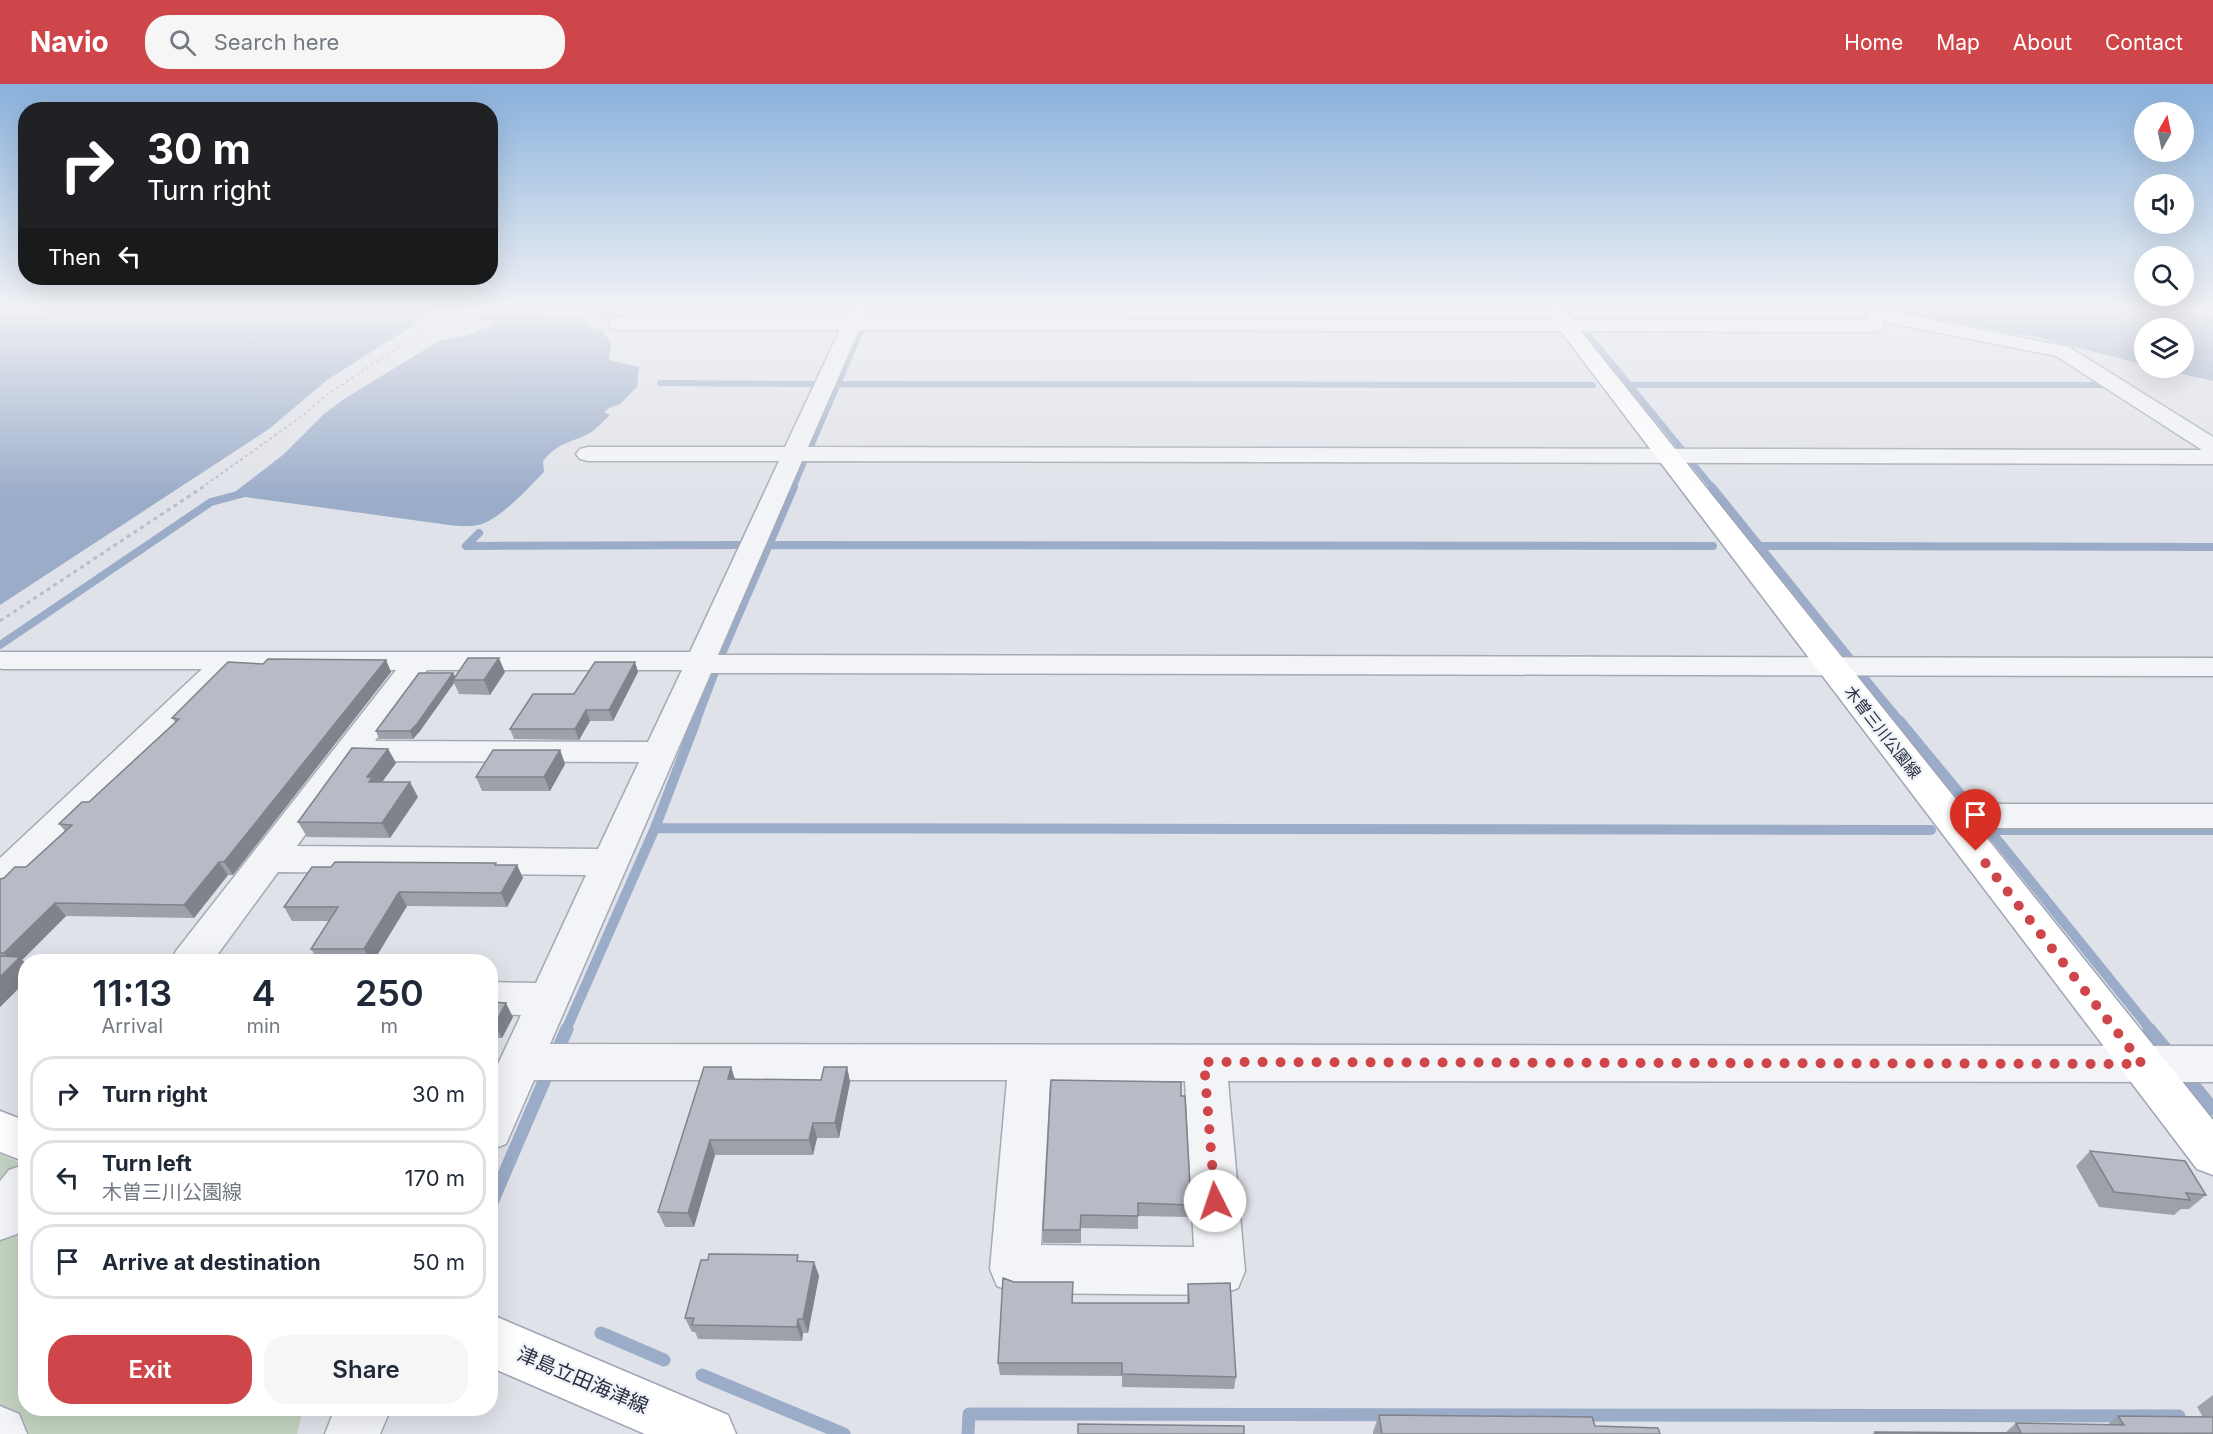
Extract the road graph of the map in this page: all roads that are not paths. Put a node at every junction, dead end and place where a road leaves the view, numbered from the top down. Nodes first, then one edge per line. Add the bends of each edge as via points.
1 (831, 372) edge
2 (1602, 372) edge
3 (2095, 372) edge
4 (2213, 447) edge
5 (588, 454) dead end
6 (794, 455) junction
7 (1667, 456) junction
8 (2213, 457) edge
9 (2, 660) dead end
10 (229, 660) junction
11 (418, 661) junction
12 (701, 662) junction
13 (1832, 666) junction
14 (2213, 667) edge
15 (350, 751) junction
16 (660, 752) junction
17 (1949, 816) junction
18 (2213, 816) edge
19 (267, 859) junction
20 (611, 862) junction
21 (0, 880) edge
22 (196, 954) edge
23 (498, 998) edge
24 (549, 999) junction
25 (521, 1062) junction
26 (1030, 1062) junction
27 (1204, 1062) junction
28 (2142, 1064) junction
29 (2213, 1064) edge
30 (498, 1112) edge
31 (0, 1131) edge
32 (18, 1139) edge
33 (2213, 1155) edge
34 (18, 1195) edge
35 (0, 1218) edge
36 (498, 1343) edge
37 (360, 1416) edge
38 (352, 1434) edge
39 (709, 1434) edge

1 - 6 street
2 - 7 main road, 木曽三川公園線
3 - 4 street
5 - 6 street
6 - 7 street
6 - 12 street
7 - 8 street
7 - 13 main road, 木曽三川公園線
9 - 10 street
10 - 11 street
10 - 21 street
11 - 12 street
11 - 15 street
12 - 13 street
12 - 16 street
13 - 14 street
13 - 17 main road, 木曽三川公園線
15 - 16 street
15 - 19 street
16 - 20 street
17 - 18 street
17 - 28 main road, 木曽三川公園線
19 - 20 street
19 - 22 street
20 - 24 street
23 - 24 street
24 - 25 street
25 - 26 street
25 - 30 street
26 - 27 street
26 - 27 street via 1015,1269 1220,1271
27 - 28 street
28 - 29 street
28 - 33 main road, 木曽三川公園線
31 - 32 main road
34 - 35 street
36 - 39 main road, 津島立田海津線
37 - 38 street

